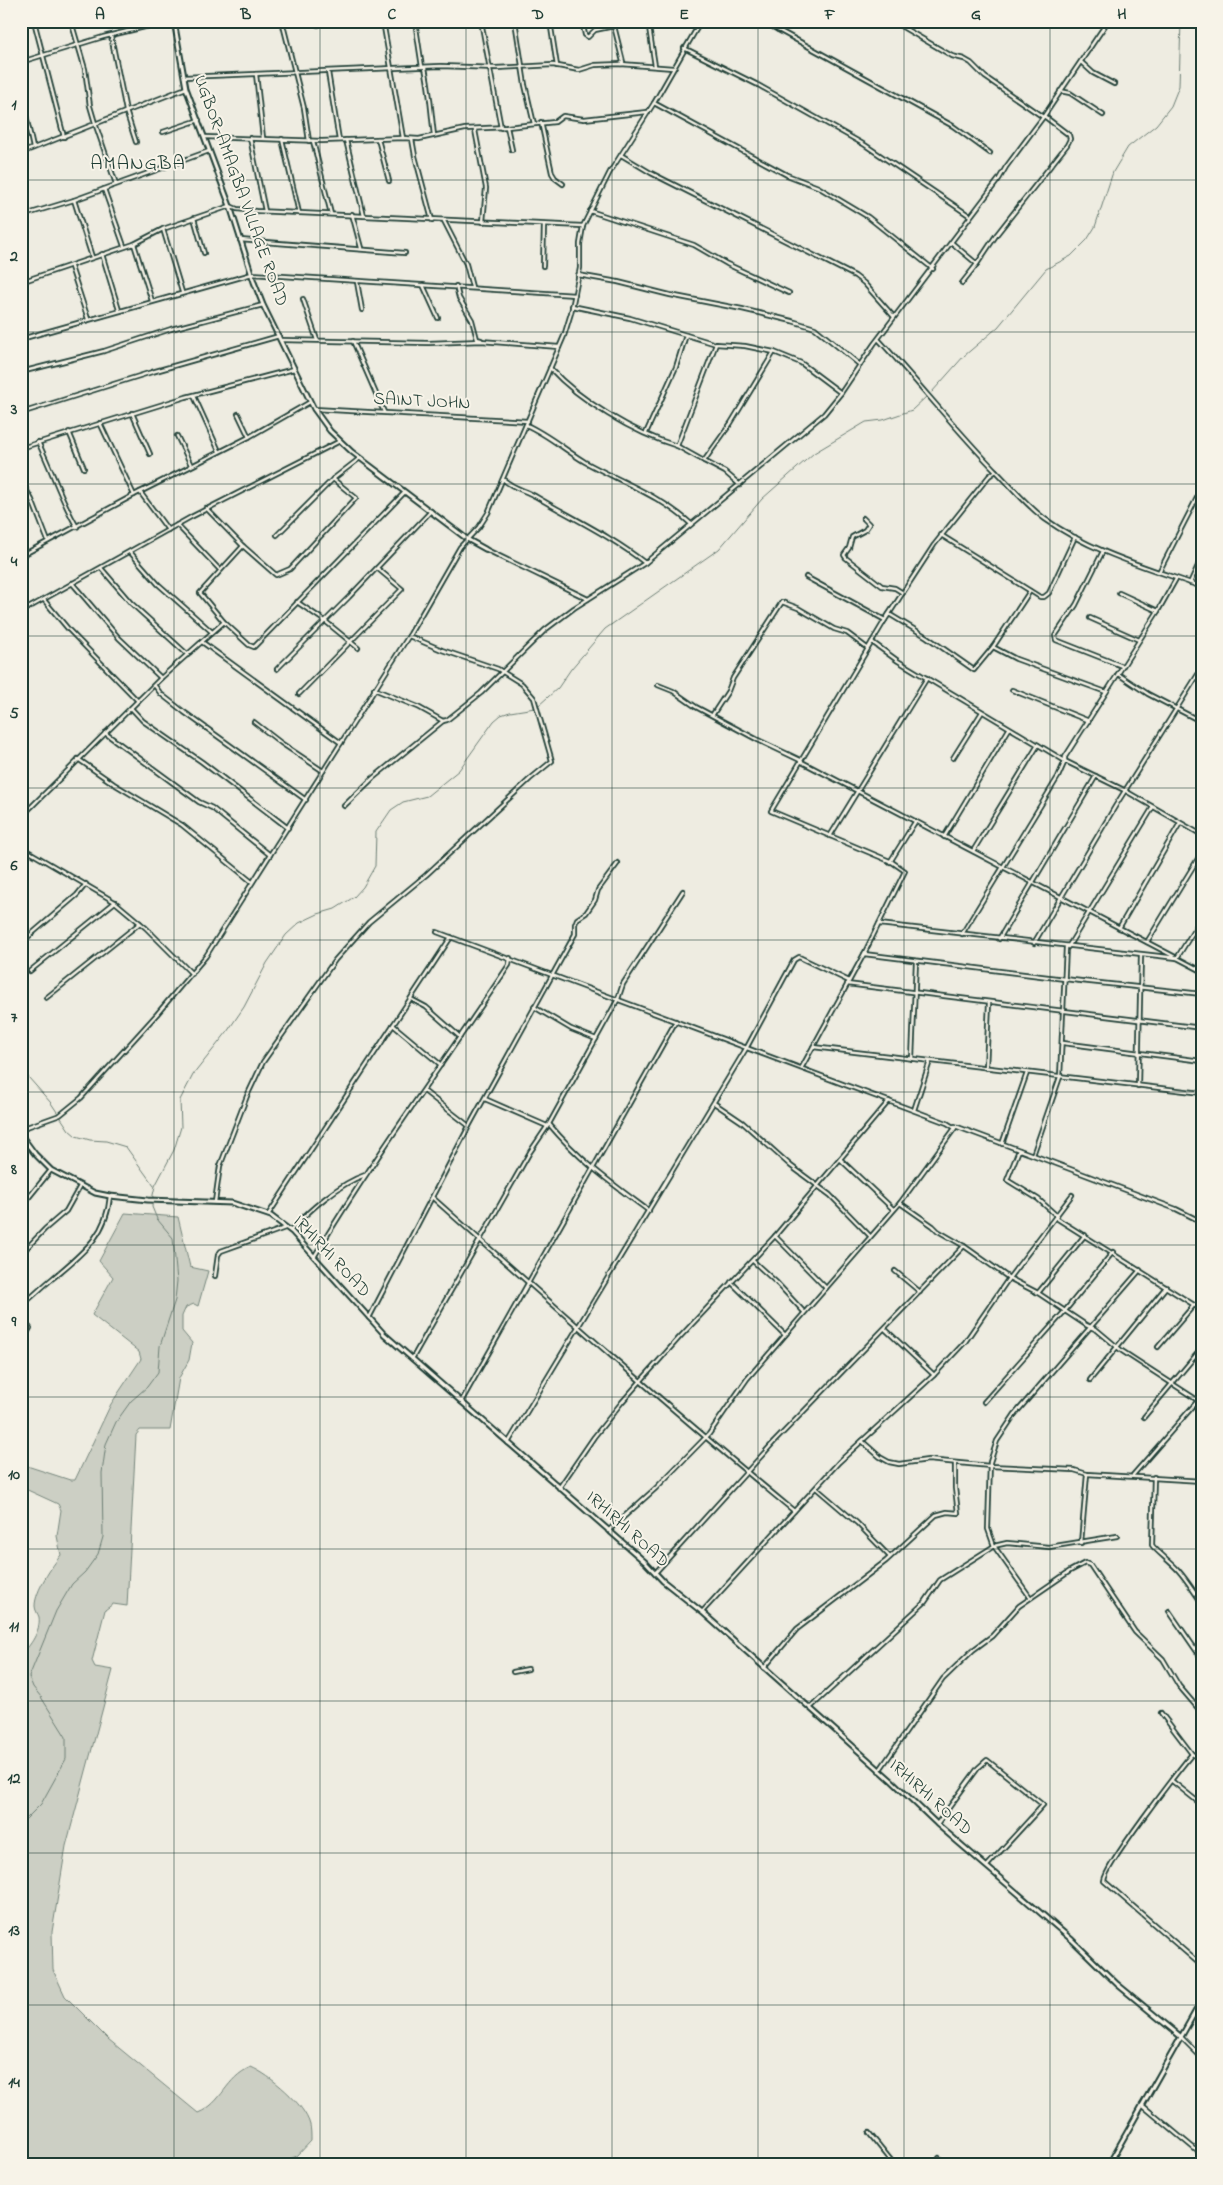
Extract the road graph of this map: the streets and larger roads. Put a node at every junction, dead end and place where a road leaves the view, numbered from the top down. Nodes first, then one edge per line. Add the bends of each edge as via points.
1 (34, 21) edge
2 (71, 21) edge
3 (170, 21) edge
4 (174, 21) edge
5 (282, 21) edge
6 (384, 21) edge
7 (415, 21) edge
8 (481, 21) edge
9 (515, 21) edge
10 (550, 21) edge
11 (582, 21) edge
12 (613, 21) edge
13 (648, 21) edge
14 (701, 21) edge
15 (762, 21) edge
16 (781, 21) edge
17 (892, 21) edge
18 (1108, 21) edge
19 (1201, 21) edge
20 (614, 26) junction
21 (778, 30) junction
22 (111, 36) junction
23 (1202, 42) edge
24 (77, 45) junction
25 (684, 48) junction
26 (44, 56) junction
27 (21, 62) edge
28 (1081, 62) junction
29 (621, 64) junction
30 (523, 66) junction
31 (557, 66) junction
32 (654, 66) junction
33 (423, 67) junction
34 (488, 68) junction
35 (673, 68) junction
36 (392, 69) junction
37 (328, 72) junction
38 (295, 73) junction
39 (256, 74) junction
40 (184, 77) junction
41 (1114, 84) dead end
42 (186, 88) junction
43 (1060, 91) junction
44 (21, 93) edge
45 (654, 103) junction
46 (126, 111) junction
47 (646, 112) junction
48 (1102, 116) dead end
49 (1043, 117) junction
50 (199, 120) junction
51 (540, 122) junction
52 (95, 124) junction
53 (534, 124) junction
54 (507, 127) junction
55 (501, 128) junction
56 (475, 129) junction
57 (163, 132) dead end
58 (434, 135) junction
59 (64, 137) junction
60 (205, 137) junction
61 (250, 138) junction
62 (263, 138) junction
63 (403, 138) junction
64 (412, 138) junction
65 (282, 139) junction
66 (378, 139) junction
67 (309, 140) junction
68 (338, 140) junction
69 (346, 140) junction
70 (313, 141) junction
71 (136, 142) dead end
72 (33, 148) junction
73 (512, 150) dead end
74 (209, 151) junction
75 (21, 153) edge
76 (990, 153) dead end
77 (621, 155) junction
78 (388, 181) dead end
79 (116, 184) junction
80 (563, 184) dead end
81 (104, 188) junction
82 (74, 200) junction
83 (230, 206) junction
84 (265, 211) junction
85 (590, 211) junction
86 (299, 213) junction
87 (331, 214) junction
88 (352, 214) junction
89 (21, 216) edge
90 (364, 216) junction
91 (970, 216) junction
92 (194, 218) junction
93 (432, 220) junction
94 (444, 221) junction
95 (483, 222) junction
96 (544, 225) junction
97 (583, 226) junction
98 (163, 229) junction
99 (240, 240) junction
100 (952, 243) junction
101 (134, 244) junction
102 (124, 246) junction
103 (361, 248) junction
104 (405, 252) dead end
105 (204, 253) dead end
106 (102, 254) junction
107 (92, 257) junction
108 (977, 264) junction
109 (543, 266) dead end
110 (71, 267) junction
111 (933, 269) junction
112 (252, 274) junction
113 (578, 275) junction
114 (21, 282) edge
115 (357, 282) junction
116 (962, 283) dead end
117 (423, 285) junction
118 (456, 286) junction
119 (472, 287) junction
120 (182, 292) junction
121 (789, 293) dead end
122 (575, 295) junction
123 (304, 299) dead end
124 (152, 301) junction
125 (263, 304) junction
126 (572, 306) junction
127 (119, 310) junction
128 (362, 310) dead end
129 (895, 317) junction
130 (438, 318) dead end
131 (88, 319) junction
132 (280, 336) junction
133 (686, 336) junction
134 (21, 339) edge
135 (282, 340) junction
136 (317, 340) junction
137 (879, 340) junction
138 (354, 341) junction
139 (481, 341) junction
140 (716, 344) junction
141 (559, 347) junction
142 (774, 352) junction
143 (860, 366) junction
144 (294, 368) junction
145 (550, 368) junction
146 (21, 372) edge
147 (841, 393) junction
148 (194, 396) junction
149 (310, 402) junction
150 (314, 409) junction
151 (384, 412) junction
152 (21, 413) edge
153 (132, 414) junction
154 (238, 414) dead end
155 (528, 421) junction
156 (100, 423) junction
157 (526, 425) junction
158 (69, 432) junction
159 (646, 433) junction
160 (177, 436) dead end
161 (249, 437) junction
162 (340, 441) junction
163 (38, 442) junction
164 (677, 446) junction
165 (21, 448) edge
166 (219, 451) junction
167 (150, 454) dead end
168 (360, 458) junction
169 (704, 461) junction
170 (191, 465) junction
171 (84, 468) dead end
172 (996, 471) junction
173 (333, 479) junction
174 (21, 480) edge
175 (504, 480) junction
176 (740, 484) junction
177 (1202, 488) edge
178 (140, 492) junction
179 (405, 492) junction
180 (134, 495) junction
181 (206, 508) junction
182 (430, 511) junction
183 (863, 518) dead end
184 (691, 524) junction
185 (177, 526) junction
186 (77, 527) junction
187 (168, 530) junction
188 (277, 535) dead end
189 (942, 535) junction
190 (1075, 537) junction
191 (467, 539) junction
192 (48, 542) junction
193 (243, 546) junction
194 (485, 548) joint
195 (1103, 551) junction
196 (130, 552) junction
197 (21, 556) edge
198 (1202, 557) edge
199 (645, 563) junction
200 (101, 568) junction
201 (376, 568) junction
202 (220, 570) junction
203 (1159, 572) junction
204 (806, 577) dead end
205 (1176, 579) junction
206 (72, 583) junction
207 (1190, 583) junction
208 (1202, 587) edge
209 (1030, 591) junction
210 (1119, 592) dead end
211 (903, 593) junction
212 (44, 599) junction
213 (588, 599) junction
214 (297, 602) junction
215 (1158, 611) junction
216 (21, 612) edge
217 (889, 614) junction
218 (1090, 618) dead end
219 (885, 620) junction
220 (325, 621) junction
221 (224, 622) junction
222 (212, 632) junction
223 (409, 636) junction
224 (1140, 640) junction
225 (202, 642) junction
226 (350, 642) junction
227 (872, 642) junction
228 (994, 647) junction
229 (358, 648) dead end
230 (867, 648) junction
231 (188, 655) junction
232 (1123, 666) junction
233 (1202, 668) edge
234 (277, 669) dead end
235 (502, 671) junction
236 (1118, 674) junction
237 (161, 678) junction
238 (927, 678) junction
239 (658, 685) dead end
240 (155, 686) junction
241 (373, 689) junction
242 (1012, 690) dead end
243 (1106, 692) junction
244 (300, 694) dead end
245 (138, 701) junction
246 (132, 708) junction
247 (1178, 708) junction
248 (982, 712) junction
249 (712, 714) junction
250 (443, 721) junction
251 (1089, 721) junction
252 (254, 722) dead end
253 (1202, 722) edge
254 (1010, 729) junction
255 (105, 733) junction
256 (342, 742) junction
257 (1038, 745) junction
258 (953, 758) dead end
259 (78, 759) junction
260 (800, 761) junction
261 (1065, 761) junction
262 (323, 771) junction
263 (1096, 776) junction
264 (858, 790) junction
265 (1125, 791) junction
266 (306, 800) junction
267 (344, 806) dead end
268 (1153, 807) junction
269 (21, 817) edge
270 (915, 822) junction
271 (1180, 823) junction
272 (288, 828) junction
273 (1202, 835) edge
274 (830, 836) junction
275 (944, 837) junction
276 (21, 848) edge
277 (973, 851) junction
278 (1202, 852) edge
279 (270, 855) junction
280 (890, 862) junction
281 (618, 863) dead end
282 (1002, 867) junction
283 (253, 882) junction
284 (1032, 883) junction
285 (86, 884) junction
286 (683, 891) dead end
287 (1062, 898) junction
288 (116, 902) junction
289 (1090, 912) junction
290 (1202, 917) edge
291 (140, 923) junction
292 (878, 924) junction
293 (1119, 928) junction
294 (437, 932) dead end
295 (962, 934) junction
296 (451, 937) junction
297 (999, 939) junction
298 (1147, 942) junction
299 (21, 943) edge
300 (1034, 943) junction
301 (1067, 947) junction
302 (864, 954) junction
303 (1141, 955) junction
304 (510, 958) junction
305 (1177, 958) junction
306 (916, 961) junction
307 (1202, 965) edge
308 (1200, 970) edge
309 (30, 971) dead end
310 (192, 974) junction
311 (552, 974) junction
312 (1064, 979) junction
313 (848, 982) junction
314 (1140, 988) junction
315 (914, 994) junction
316 (1202, 994) edge
317 (46, 998) dead end
318 (411, 999) junction
319 (618, 999) junction
320 (989, 1003) junction
321 (534, 1007) junction
322 (1063, 1012) junction
323 (1139, 1020) junction
324 (676, 1021) junction
325 (394, 1025) junction
326 (1202, 1028) edge
327 (460, 1037) junction
328 (596, 1039) junction
329 (1062, 1043) junction
330 (813, 1047) junction
331 (747, 1048) junction
332 (1138, 1054) junction
333 (912, 1058) junction
334 (1202, 1060) edge
335 (930, 1061) junction
336 (441, 1065) junction
337 (802, 1068) junction
338 (986, 1068) junction
339 (1027, 1073) junction
340 (1060, 1077) junction
341 (1138, 1086) junction
342 (424, 1091) junction
343 (1202, 1093) edge
344 (485, 1099) junction
345 (889, 1100) junction
346 (714, 1103) junction
347 (914, 1110) junction
348 (548, 1125) junction
349 (469, 1126) junction
350 (954, 1126) junction
351 (21, 1129) edge
352 (21, 1135) edge
353 (1002, 1144) junction
354 (28, 1145) junction
355 (1019, 1150) junction
356 (21, 1152) edge
357 (1033, 1155) junction
358 (840, 1159) junction
359 (51, 1170) junction
360 (594, 1170) junction
361 (366, 1175) junction
362 (80, 1186) junction
363 (817, 1186) junction
364 (1072, 1195) dead end
365 (110, 1196) junction
366 (433, 1198) junction
367 (215, 1202) junction
368 (900, 1203) junction
369 (21, 1207) edge
370 (893, 1209) junction
371 (649, 1211) junction
372 (268, 1215) junction
373 (1057, 1217) junction
374 (1202, 1222) edge
375 (286, 1227) junction
376 (291, 1230) junction
377 (1085, 1235) junction
378 (776, 1236) junction
379 (870, 1236) junction
380 (480, 1240) junction
381 (964, 1246) junction
382 (1113, 1252) junction
383 (21, 1254) edge
384 (314, 1257) junction
385 (753, 1261) junction
386 (1140, 1270) junction
387 (894, 1271) dead end
388 (215, 1276) dead end
389 (1009, 1278) junction
390 (529, 1282) junction
391 (731, 1282) junction
392 (1166, 1287) junction
393 (826, 1288) junction
394 (920, 1292) junction
395 (1038, 1293) junction
396 (1194, 1305) junction
397 (21, 1306) edge
398 (1202, 1310) edge
399 (804, 1312) junction
400 (1064, 1312) junction
401 (369, 1318) junction
402 (21, 1319) edge
403 (579, 1326) junction
404 (1091, 1328) junction
405 (885, 1329) junction
406 (785, 1336) junction
407 (21, 1343) edge
408 (1118, 1347) junction
409 (1158, 1347) dead end
410 (1202, 1348) edge
411 (412, 1359) junction
412 (934, 1375) junction
413 (1090, 1380) dead end
414 (640, 1382) junction
415 (1171, 1383) junction
416 (1202, 1396) edge
417 (1198, 1400) junction
418 (461, 1402) junction
419 (984, 1402) dead end
420 (1202, 1403) edge
421 (1144, 1416) dead end
422 (705, 1438) junction
423 (862, 1441) junction
424 (508, 1444) junction
425 (955, 1462) junction
426 (990, 1466) junction
427 (747, 1472) junction
428 (1087, 1474) junction
429 (1133, 1475) junction
430 (1154, 1477) junction
431 (1202, 1481) edge
432 (559, 1488) junction
433 (816, 1488) junction
434 (794, 1511) junction
435 (608, 1531) junction
436 (1117, 1536) dead end
437 (1082, 1543) junction
438 (994, 1546) junction
439 (890, 1557) junction
440 (655, 1573) junction
441 (1030, 1597) junction
442 (1202, 1603) edge
443 (1169, 1611) dead end
444 (702, 1612) junction
445 (1202, 1659) edge
446 (764, 1668) junction
447 (528, 1669) dead end
448 (514, 1672) dead end
449 (810, 1708) junction
450 (1162, 1713) dead end
451 (1202, 1713) edge
452 (1192, 1754) junction
453 (1202, 1760) edge
454 (879, 1771) junction
455 (1172, 1781) junction
456 (1202, 1805) edge
457 (937, 1824) junction
458 (987, 1866) junction
459 (1202, 1966) edge
460 (1202, 2000) edge
461 (1180, 2036) junction
462 (1202, 2058) edge
463 (1142, 2105) junction
464 (869, 2133) dead end
465 (1202, 2155) edge
466 (940, 2158) dead end
467 (894, 2164) edge
468 (945, 2164) edge
469 (1109, 2164) edge

1 - 26 street
2 - 24 street
3 - 22 street
4 - 40 street, UGBOR-AMAGBA VILLAGE ROAD
5 - 38 street
6 - 36 street
7 - 33 street
8 - 34 street
9 - 30 street
10 - 31 street
11 - 20 street via 588,37 595,30
12 - 20 street
13 - 32 street
14 - 25 street
15 - 21 street
16 - 21 street
17 - 49 street via 952,56 964,58 993,83
18 - 28 street
19 - 23 street
20 - 29 street
21 - 76 street via 953,126
22 - 24 street
22 - 46 street
24 - 26 street
24 - 52 street
25 - 35 street
25 - 91 street via 758,84 865,145
26 - 27 street
26 - 59 street
28 - 41 street
28 - 43 street
29 - 31 street via 595,65 579,70
29 - 32 street
30 - 31 street
30 - 34 street
30 - 53 street
32 - 35 street
33 - 34 street
33 - 36 street
33 - 58 street via 428,80
34 - 55 street
35 - 45 street
36 - 37 street
36 - 63 street
37 - 38 street
37 - 68 street
38 - 39 street
38 - 67 street
39 - 40 street
39 - 62 street
40 - 42 street, UGBOR-AMAGBA VILLAGE ROAD
42 - 46 street
42 - 50 street, UGBOR-AMAGBA VILLAGE ROAD
43 - 48 street via 1070,93
43 - 49 street
44 - 72 street
45 - 47 street
45 - 111 street via 787,175 818,187 868,217
46 - 52 street
46 - 71 street
47 - 51 street via 584,119 563,116 554,122
47 - 77 street
49 - 91 street
49 - 108 street via 1070,135 1070,139
50 - 57 street
50 - 60 street, UGBOR-AMAGBA VILLAGE ROAD
51 - 53 street
51 - 80 street via 552,173
52 - 59 street
52 - 79 street
53 - 54 street
54 - 55 street
54 - 73 street
55 - 56 street
56 - 58 street
56 - 95 street via 486,188
58 - 64 street
59 - 72 street
60 - 61 street
60 - 74 street, UGBOR-AMAGBA VILLAGE ROAD
61 - 62 street
61 - 84 street
62 - 65 street
63 - 64 street
63 - 66 street
64 - 93 street
65 - 67 street
65 - 86 street
66 - 69 street
66 - 78 street
67 - 70 street
68 - 69 street
68 - 70 street
69 - 90 street
70 - 87 street
72 - 75 street
74 - 79 street
74 - 83 street, UGBOR-AMAGBA VILLAGE ROAD
77 - 85 street
77 - 129 street via 855,276
79 - 81 street
81 - 82 street
81 - 102 street
82 - 89 street
82 - 107 street
83 - 84 street
83 - 92 street
83 - 99 street, UGBOR-AMAGBA VILLAGE ROAD
84 - 86 street
85 - 97 street
85 - 121 street via 694,245
86 - 87 street
87 - 88 street
88 - 90 street
88 - 103 street
90 - 93 street
91 - 100 street
92 - 98 street
92 - 105 street
93 - 94 street
94 - 95 street
94 - 119 street via 466,264
95 - 96 street
96 - 97 street
96 - 109 street
97 - 113 street
98 - 101 street
98 - 120 street
99 - 103 street
99 - 112 street, UGBOR-AMAGBA VILLAGE ROAD
100 - 108 street
100 - 111 street
101 - 102 street
101 - 124 street
102 - 106 street
103 - 104 street
106 - 107 street
106 - 127 street
107 - 110 street
108 - 116 street
110 - 114 street
110 - 131 street
111 - 129 street
112 - 115 street
112 - 120 street
112 - 125 street, UGBOR-AMAGBA VILLAGE ROAD
113 - 122 street
113 - 143 street via 742,308 814,328
115 - 117 street
115 - 128 street
117 - 118 street
117 - 130 street
118 - 119 street
118 - 139 street via 477,339
119 - 122 street
120 - 124 street
122 - 126 street
123 - 136 street
124 - 127 street
125 - 132 street, UGBOR-AMAGBA VILLAGE ROAD
125 - 146 street
126 - 133 street via 630,318
126 - 141 street
127 - 131 street
129 - 137 street
131 - 134 street
132 - 135 street, UGBOR-AMAGBA VILLAGE ROAD
132 - 152 street
133 - 140 street
133 - 159 street via 676,367
135 - 136 street
135 - 144 street, UGBOR-AMAGBA VILLAGE ROAD
136 - 138 street
137 - 143 street
137 - 172 street
138 - 139 street
138 - 151 street
139 - 141 street
140 - 142 street
140 - 164 street
141 - 145 street
142 - 147 street via 801,363
142 - 169 street via 736,416
143 - 147 street
144 - 148 street
144 - 149 street, UGBOR-AMAGBA VILLAGE ROAD
145 - 155 street
145 - 159 street via 571,388 611,416
147 - 176 street via 824,414
148 - 153 street
148 - 166 street
149 - 150 street, UGBOR-AMAGBA VILLAGE ROAD
149 - 161 street
150 - 151 street, SAINT JOHN
150 - 162 street, UGBOR-AMAGBA VILLAGE ROAD
151 - 155 street, SAINT JOHN
153 - 156 street
153 - 167 street
154 - 161 street
155 - 157 street
156 - 158 street
156 - 180 street
157 - 175 street
157 - 184 street via 584,461 646,492
158 - 163 street
158 - 171 street
159 - 164 street
160 - 170 street
161 - 166 street
162 - 168 street, UGBOR-AMAGBA VILLAGE ROAD
162 - 181 street
163 - 165 street
163 - 186 street
164 - 169 street
166 - 170 street
168 - 173 street
168 - 179 street, UGBOR-AMAGBA VILLAGE ROAD
169 - 176 street
170 - 178 street
172 - 189 street
172 - 190 street via 1038,514
173 - 188 street
173 - 193 street via 356,498 290,569 276,575
174 - 192 street
175 - 191 street via 484,519
175 - 199 street via 623,545
176 - 184 street
177 - 203 street
178 - 180 street
178 - 187 street
179 - 182 street, UGBOR-AMAGBA VILLAGE ROAD
179 - 214 street
180 - 186 street
181 - 185 street
181 - 193 street
182 - 191 street, UGBOR-AMAGBA VILLAGE ROAD
182 - 201 street
183 - 211 street via 869,524 852,537 844,555 882,586
184 - 199 street
185 - 187 street
185 - 202 street
186 - 192 street
187 - 196 street
189 - 209 street
189 - 211 street
190 - 195 street
190 - 209 street via 1049,593 1040,597
191 - 194 street, UGBOR-AMAGBA VILLAGE ROAD
191 - 223 street
192 - 197 street
193 - 202 street
194 - 213 street
195 - 203 street
195 - 232 street via 1076,605 1055,636 1056,640
196 - 200 street
196 - 222 street via 158,584
198 - 207 street
199 - 213 street
200 - 206 street
200 - 231 street via 131,603
201 - 220 street
201 - 226 street via 402,589
202 - 221 street via 200,593
203 - 205 street
204 - 219 street
205 - 207 street
205 - 215 street
206 - 212 street
206 - 237 street via 118,638
207 - 208 street
209 - 228 street
210 - 215 street
211 - 217 street
212 - 216 street
212 - 245 street via 69,630
213 - 235 street via 545,630
214 - 220 street
214 - 221 street via 254,646 248,645
215 - 224 street
217 - 219 street
217 - 228 street via 974,670
218 - 224 street
219 - 227 street
220 - 226 street
220 - 234 street
221 - 222 street
222 - 225 street
223 - 235 street
223 - 241 street
224 - 232 street
225 - 231 street
225 - 256 street
226 - 229 street
226 - 244 street
227 - 230 street
227 - 238 street
228 - 243 street via 1016,659
230 - 249 street via 847,633 782,602
230 - 260 street
231 - 237 street
232 - 236 street
233 - 247 street
235 - 250 street via 481,693
235 - 367 street via 522,684 534,698 552,761 426,875 368,922 335,960 263,1062 220,1166
236 - 243 street
236 - 247 street via 1148,694
237 - 240 street
238 - 248 street
238 - 264 street
239 - 249 street
240 - 245 street
240 - 266 street via 184,712
241 - 250 street
241 - 256 street
242 - 251 street
243 - 251 street
245 - 246 street
246 - 255 street
246 - 272 street via 143,721
247 - 253 street
247 - 265 street
248 - 254 street
248 - 258 street
249 - 260 street
250 - 267 street
251 - 261 street
252 - 262 street
254 - 257 street
254 - 275 street
255 - 259 street
255 - 279 street via 199,802 212,808
256 - 262 street
257 - 261 street
257 - 277 street
259 - 269 street
259 - 283 street via 182,825
260 - 264 street
260 - 274 street via 771,811
261 - 263 street
261 - 282 street
262 - 266 street
263 - 265 street
263 - 284 street
264 - 270 street
264 - 274 street
265 - 268 street
265 - 287 street
266 - 272 street
268 - 271 street
268 - 289 street
270 - 275 street
270 - 280 street
271 - 273 street
271 - 293 street
272 - 279 street
274 - 280 street
275 - 277 street
276 - 285 street
277 - 282 street
278 - 298 street
279 - 283 street
280 - 292 street via 905,873
281 - 311 street via 586,913 577,919 575,934
282 - 284 street
282 - 295 street
283 - 310 street
284 - 287 street
284 - 297 street
285 - 288 street
285 - 299 street
286 - 319 street via 632,969
287 - 289 street
287 - 300 street
288 - 291 street
288 - 309 street
289 - 293 street
289 - 301 street
290 - 305 street
291 - 310 street
291 - 317 street
292 - 295 street
292 - 302 street
293 - 298 street
294 - 296 street
295 - 297 street
296 - 304 street
296 - 318 street
297 - 300 street
298 - 305 street
300 - 301 street
301 - 303 street
301 - 312 street
302 - 306 street
302 - 313 street
303 - 305 street
303 - 314 street
304 - 311 street
304 - 327 street
305 - 308 street
306 - 312 street
306 - 315 street
307 - 308 street
310 - 351 street via 81,1098 60,1115
311 - 319 street
311 - 321 street
312 - 314 street
312 - 322 street
313 - 315 street
313 - 330 street
313 - 331 street via 797,957
314 - 316 street
314 - 323 street
315 - 320 street
315 - 333 street
318 - 325 street
318 - 327 street via 426,1007
319 - 324 street
319 - 328 street
320 - 322 street
320 - 338 street
321 - 328 street via 571,1029
321 - 344 street
322 - 323 street
322 - 329 street
323 - 326 street
323 - 332 street
324 - 331 street
324 - 360 street
325 - 336 street
325 - 372 street
327 - 336 street
328 - 348 street
329 - 332 street
329 - 340 street
330 - 333 street
330 - 337 street
331 - 337 street
331 - 346 street
332 - 334 street
332 - 341 street
333 - 335 street
335 - 338 street
335 - 347 street
336 - 342 street
337 - 345 street
338 - 339 street
339 - 340 street
339 - 353 street
340 - 341 street
340 - 357 street
341 - 343 street
342 - 349 street
342 - 361 street
344 - 348 street
344 - 349 street
345 - 347 street
345 - 358 street
346 - 363 street via 742,1122
346 - 371 street
347 - 350 street
348 - 360 street
348 - 380 street
349 - 366 street
350 - 353 street
350 - 368 street via 952,1134
352 - 354 street, IRHIRHI ROAD
353 - 355 street
354 - 356 street
354 - 359 street, IRHIRHI ROAD
355 - 357 street
355 - 373 street via 1007,1180 1038,1199
357 - 374 street
358 - 363 street
358 - 370 street
359 - 362 street, IRHIRHI ROAD
359 - 369 street
360 - 371 street
360 - 390 street
361 - 376 street via 344,1185
361 - 384 street
362 - 365 street, IRHIRHI ROAD
362 - 383 street via 66,1211
363 - 378 street
363 - 379 street
364 - 373 street
365 - 367 street, IRHIRHI ROAD
365 - 397 street via 109,1212 92,1241 79,1257
366 - 380 street
366 - 401 street
367 - 372 street, IRHIRHI ROAD via 232,1203
368 - 370 street
368 - 381 street
370 - 379 street
371 - 403 street
372 - 375 street, IRHIRHI ROAD
373 - 377 street
373 - 389 street
375 - 376 street, IRHIRHI ROAD
375 - 388 street via 221,1251
376 - 384 street, IRHIRHI ROAD
377 - 382 street
377 - 395 street
378 - 385 street
378 - 393 street
379 - 393 street
380 - 390 street
380 - 411 street
381 - 389 street
381 - 394 street
382 - 386 street
382 - 400 street
384 - 401 street, IRHIRHI ROAD
385 - 391 street
385 - 399 street
386 - 392 street
386 - 404 street
387 - 394 street
389 - 395 street
389 - 412 street via 965,1342
390 - 403 street
390 - 418 street
391 - 406 street
391 - 414 street
392 - 396 street
392 - 408 street
393 - 399 street
394 - 405 street
395 - 400 street
396 - 398 street
396 - 409 street
399 - 406 street
400 - 404 street
400 - 419 street
401 - 411 street, IRHIRHI ROAD
402 - 407 street via 30,1328
403 - 414 street
403 - 424 street
404 - 408 street
404 - 426 street via 1015,1414 997,1441
405 - 412 street
405 - 427 street
406 - 422 street via 747,1379
408 - 413 street
408 - 415 street
410 - 415 street
411 - 418 street, IRHIRHI ROAD
412 - 423 street
414 - 422 street
414 - 432 street via 594,1437
415 - 417 street
415 - 421 street
416 - 417 street
417 - 420 street
417 - 429 street
418 - 424 street, IRHIRHI ROAD
422 - 427 street
422 - 435 street
423 - 425 street via 889,1462
423 - 433 street
424 - 432 street, IRHIRHI ROAD
425 - 426 street
425 - 439 street via 958,1512 936,1515
426 - 428 street via 1074,1470
426 - 438 street via 988,1529
427 - 434 street
427 - 440 street
428 - 429 street
428 - 437 street
429 - 430 street
430 - 431 street
430 - 442 street via 1152,1545 1180,1572
432 - 435 street, IRHIRHI ROAD
433 - 434 street
433 - 439 street
434 - 444 street
435 - 440 street, IRHIRHI ROAD
436 - 437 street
437 - 438 street via 1049,1546 1007,1543
438 - 441 street
438 - 449 street via 940,1580 924,1602
439 - 446 street via 797,1629
440 - 444 street, IRHIRHI ROAD
441 - 451 street via 1082,1564 1087,1564 1135,1632 1163,1659 1179,1686
441 - 454 street via 938,1685
443 - 445 street
444 - 446 street, IRHIRHI ROAD
446 - 449 street, IRHIRHI ROAD
447 - 448 street
449 - 454 street, IRHIRHI ROAD
450 - 452 street
452 - 453 street
452 - 455 street
454 - 457 street, IRHIRHI ROAD
455 - 456 street
455 - 459 street via 1118,1854 1104,1881
457 - 458 street, IRHIRHI ROAD
457 - 458 street via 987,1760 1043,1805
458 - 461 street, IRHIRHI ROAD via 1117,1984
460 - 461 street
461 - 462 street
461 - 463 street
463 - 465 street
463 - 469 street
464 - 467 street
466 - 468 street

